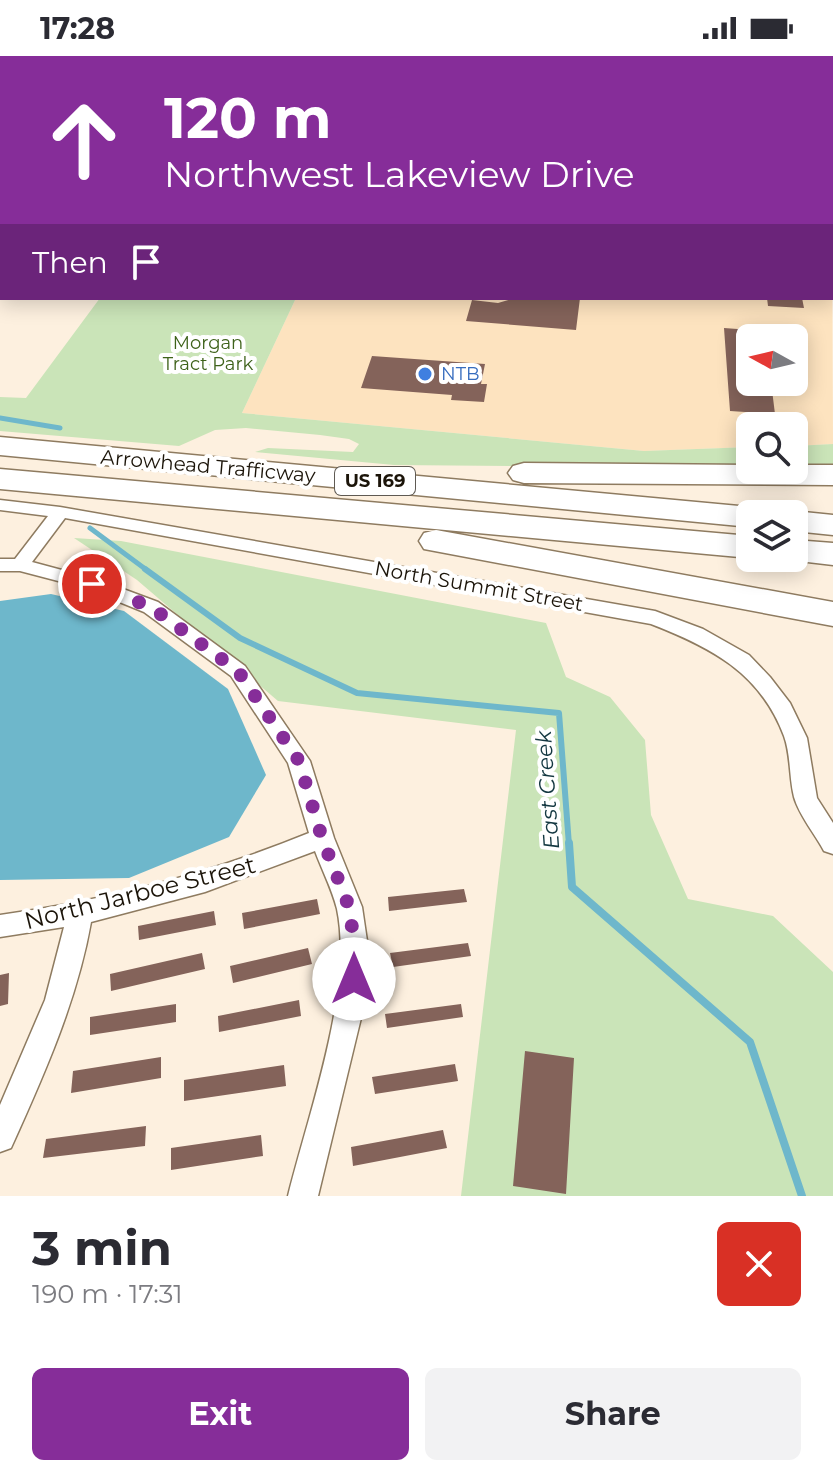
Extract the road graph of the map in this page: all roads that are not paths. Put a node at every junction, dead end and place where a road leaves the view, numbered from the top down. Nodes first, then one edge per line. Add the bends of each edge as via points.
1 (0, 446) edge
2 (833, 475) edge
3 (345, 478) junction
4 (0, 479) edge
5 (253, 503) junction
6 (0, 505) edge
7 (60, 512) junction
8 (736, 516) edge
9 (808, 522) edge
10 (833, 525) edge
11 (736, 546) edge
12 (808, 552) edge
13 (833, 554) edge
14 (10, 565) edge
15 (833, 614) edge
16 (322, 838) junction
17 (833, 844) edge
18 (80, 913) junction
19 (0, 926) edge
20 (0, 1137) edge
21 (303, 1196) edge

1 - 3 highway, Arrowhead Trafficway / US 169
2 - 3 highway via 458,472
3 - 8 highway, Arrowhead Trafficway / US 169
4 - 5 highway, Arrowhead Trafficway / US 169
5 - 11 highway, Arrowhead Trafficway / US 169
5 - 15 highway
6 - 7 street, North Summit Street
7 - 14 street
7 - 17 street, North Summit Street via 655,618 696,634 742,660 782,709 796,738 806,799
9 - 10 highway
12 - 13 highway
14 - 16 street via 92,584 151,607 238,671 299,761
16 - 18 street, North Jarboe Street via 264,863
16 - 21 street via 349,907 354,979
18 - 19 street, North Jarboe Street
18 - 20 street via 61,993

